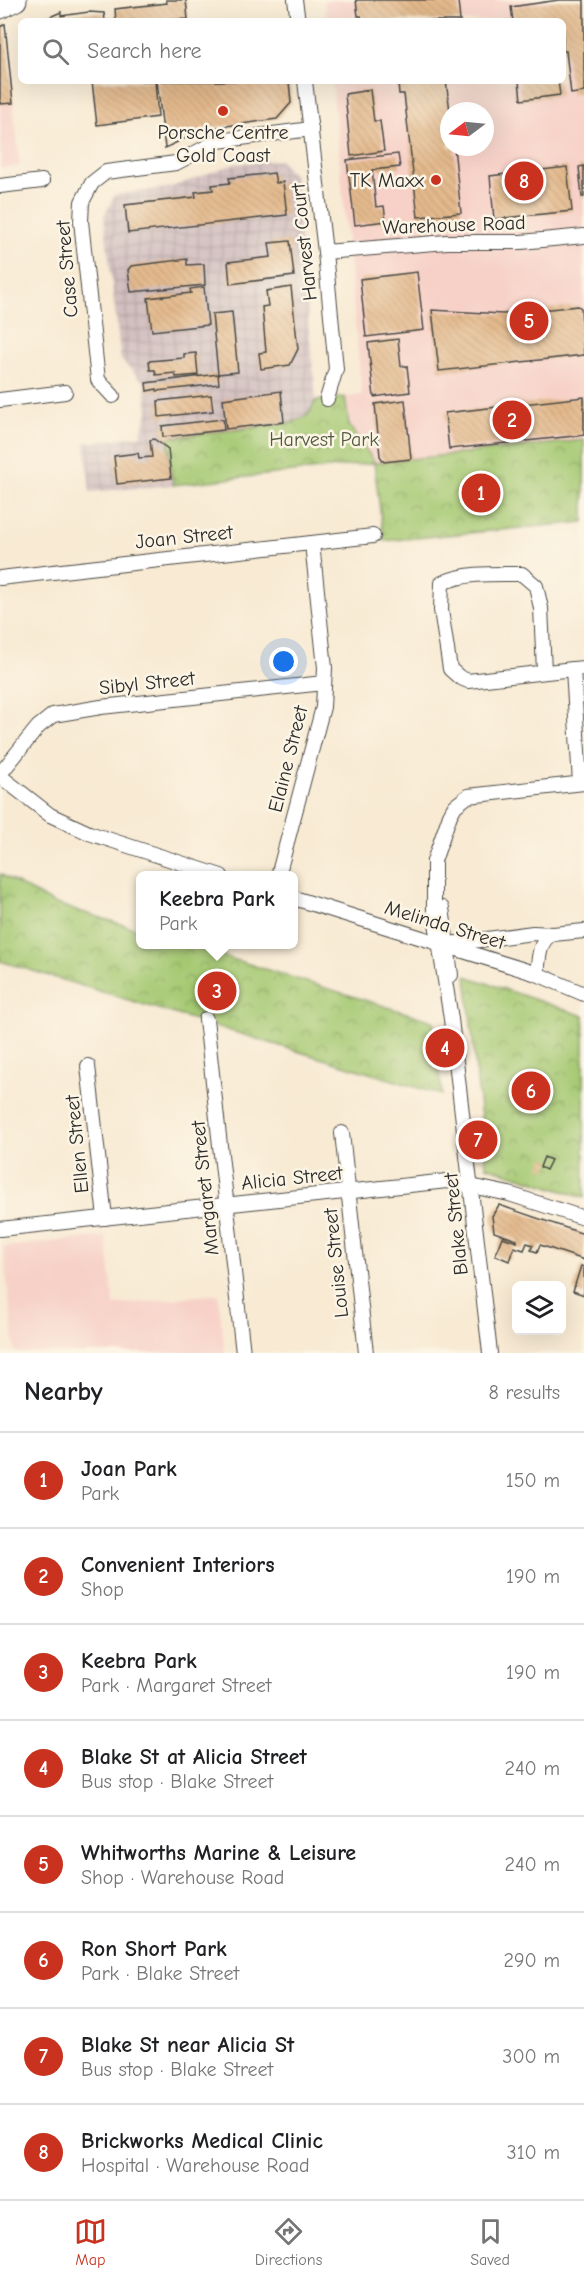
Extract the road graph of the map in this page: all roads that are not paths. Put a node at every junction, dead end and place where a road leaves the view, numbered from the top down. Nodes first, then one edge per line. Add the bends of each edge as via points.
1 (16, 0) edge
2 (295, 0) edge
3 (0, 8) edge
4 (298, 18) edge
5 (305, 84) edge
6 (310, 129) junction
7 (42, 181) dead end
8 (0, 186) edge
9 (584, 236) edge
10 (325, 252) junction
11 (65, 393) dead end
12 (113, 396) dead end
13 (327, 399) dead end
14 (0, 400) edge
15 (373, 536) dead end
16 (312, 543) junction
17 (0, 578) edge
18 (578, 669) edge
19 (544, 671) junction
20 (324, 683) junction
21 (0, 775) edge
22 (582, 783) edge
23 (206, 871) edge
24 (279, 871) edge
25 (298, 899) edge
26 (584, 931) edge
27 (553, 934) junction
28 (444, 944) junction
29 (537, 974) junction
30 (584, 994) edge
31 (206, 1019) dead end
32 (88, 1066) dead end
33 (342, 1133) dead end
34 (471, 1184) junction
35 (348, 1191) junction
36 (227, 1205) junction
37 (105, 1218) junction
38 (584, 1218) edge
39 (0, 1229) edge
40 (243, 1353) edge
41 (366, 1353) edge
42 (490, 1353) edge

1 - 3 main road
2 - 4 street
5 - 6 street, Harvest Court
6 - 10 street, Harvest Court
6 - 12 street, Case Street via 219,141 176,163 106,172 92,183 82,202 81,221 98,380
7 - 8 street
9 - 10 street, Warehouse Road via 521,243 447,242
10 - 13 street, Harvest Court via 336,369
11 - 14 street
15 - 16 street, Joan Street
16 - 17 street, Joan Street
16 - 20 street, Elaine Street
18 - 19 street
18 - 22 street
19 - 19 street via 468,681 459,677 450,669 441,610 442,583 480,574 522,574 536,586
20 - 21 street, Sibyl Street via 54,715 38,727
20 - 24 street, Elaine Street via 323,707
21 - 23 street via 50,815 89,833
22 - 28 street, Blake Street via 468,796 455,806 434,861 435,920
25 - 28 street, Melinda Street
26 - 27 street
27 - 28 street
27 - 29 street via 543,942
28 - 29 street, Melinda Street
28 - 34 street, Blake Street via 451,966 451,1018
29 - 30 street, Melinda Street
31 - 36 street, Margaret Street
32 - 37 street, Ellen Street
33 - 35 street, Louise Street
34 - 35 street, Alicia Street via 447,1181
34 - 38 street, Alicia Street
34 - 42 street, Blake Street
35 - 36 street, Alicia Street
35 - 41 street, Louise Street
36 - 37 street, Alicia Street
36 - 40 street, Margaret Street
37 - 39 street, Alicia Street

